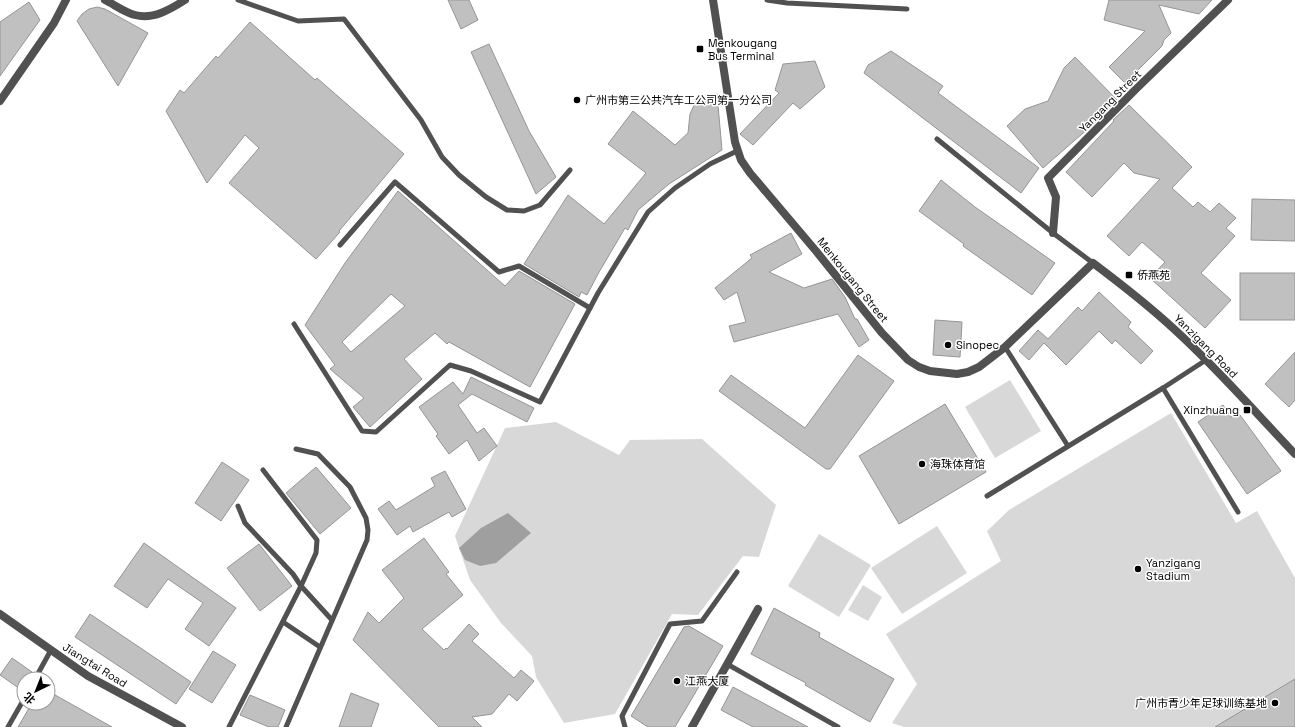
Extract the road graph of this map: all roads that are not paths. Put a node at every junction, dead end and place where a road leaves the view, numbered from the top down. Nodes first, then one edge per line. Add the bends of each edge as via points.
1 (66, 0) edge
2 (104, 0) edge
3 (185, 0) edge
4 (238, 0) edge
5 (714, 0) edge
6 (767, 0) edge
7 (1228, 0) edge
8 (907, 9) dead end
9 (0, 101) edge
10 (937, 139) dead end
11 (737, 151) junction
12 (570, 170) dead end
13 (1053, 233) junction
14 (340, 246) dead end
15 (1093, 263) junction
16 (590, 308) junction
17 (294, 324) dead end
18 (1005, 347) junction
19 (1206, 360) junction
20 (1163, 388) junction
21 (1068, 446) junction
22 (296, 449) dead end
23 (1295, 454) edge
24 (263, 470) dead end
25 (987, 496) dead end
26 (238, 506) dead end
27 (1238, 512) dead end
28 (737, 572) dead end
29 (301, 586) junction
30 (758, 609) dead end
31 (0, 614) edge
32 (332, 620) junction
33 (283, 622) junction
34 (320, 647) junction
35 (51, 650) junction
36 (728, 664) junction
37 (39, 671) edge
38 (17, 711) edge
39 (170, 724) edge
40 (8, 727) edge
41 (182, 727) edge
42 (229, 727) edge
43 (286, 727) edge
44 (625, 727) edge
45 (693, 727) edge
46 (838, 727) edge

1 - 9 street via 54,23
2 - 3 street via 137,16 170,10
4 - 12 lane via 298,22 344,19 421,120 442,157 459,175 507,210 524,211 540,205
5 - 11 street, Menkougang Street
6 - 8 lane
7 - 13 street, Yangang Street via 1048,178 1056,197
10 - 13 lane
11 - 16 lane via 710,164 648,212
11 - 18 street, Menkougang Street via 755,179 882,333 908,360 930,372 957,374 979,367
13 - 15 lane
14 - 16 lane via 395,182 498,272 518,266
15 - 18 street, Menkougang Street
15 - 19 street, Yanzigang Road via 1145,303
16 - 17 lane via 540,402 450,364 376,432 362,431
18 - 21 lane
19 - 20 lane
19 - 23 street, Yanzigang Road
20 - 21 lane
20 - 27 lane
21 - 25 lane
22 - 32 lane via 318,454 350,487 366,518 367,540
24 - 29 lane via 317,540 316,553
26 - 29 lane via 245,523
28 - 44 lane via 702,621 670,624 622,716
29 - 32 lane
29 - 33 lane
30 - 36 street
31 - 35 street, Jiangtai Road
32 - 34 lane
33 - 34 lane
33 - 42 lane
34 - 43 lane
35 - 37 lane
35 - 39 street, Jiangtai Road via 88,676
36 - 45 street
36 - 46 lane
38 - 40 lane
39 - 41 street, Jiangtai Road

